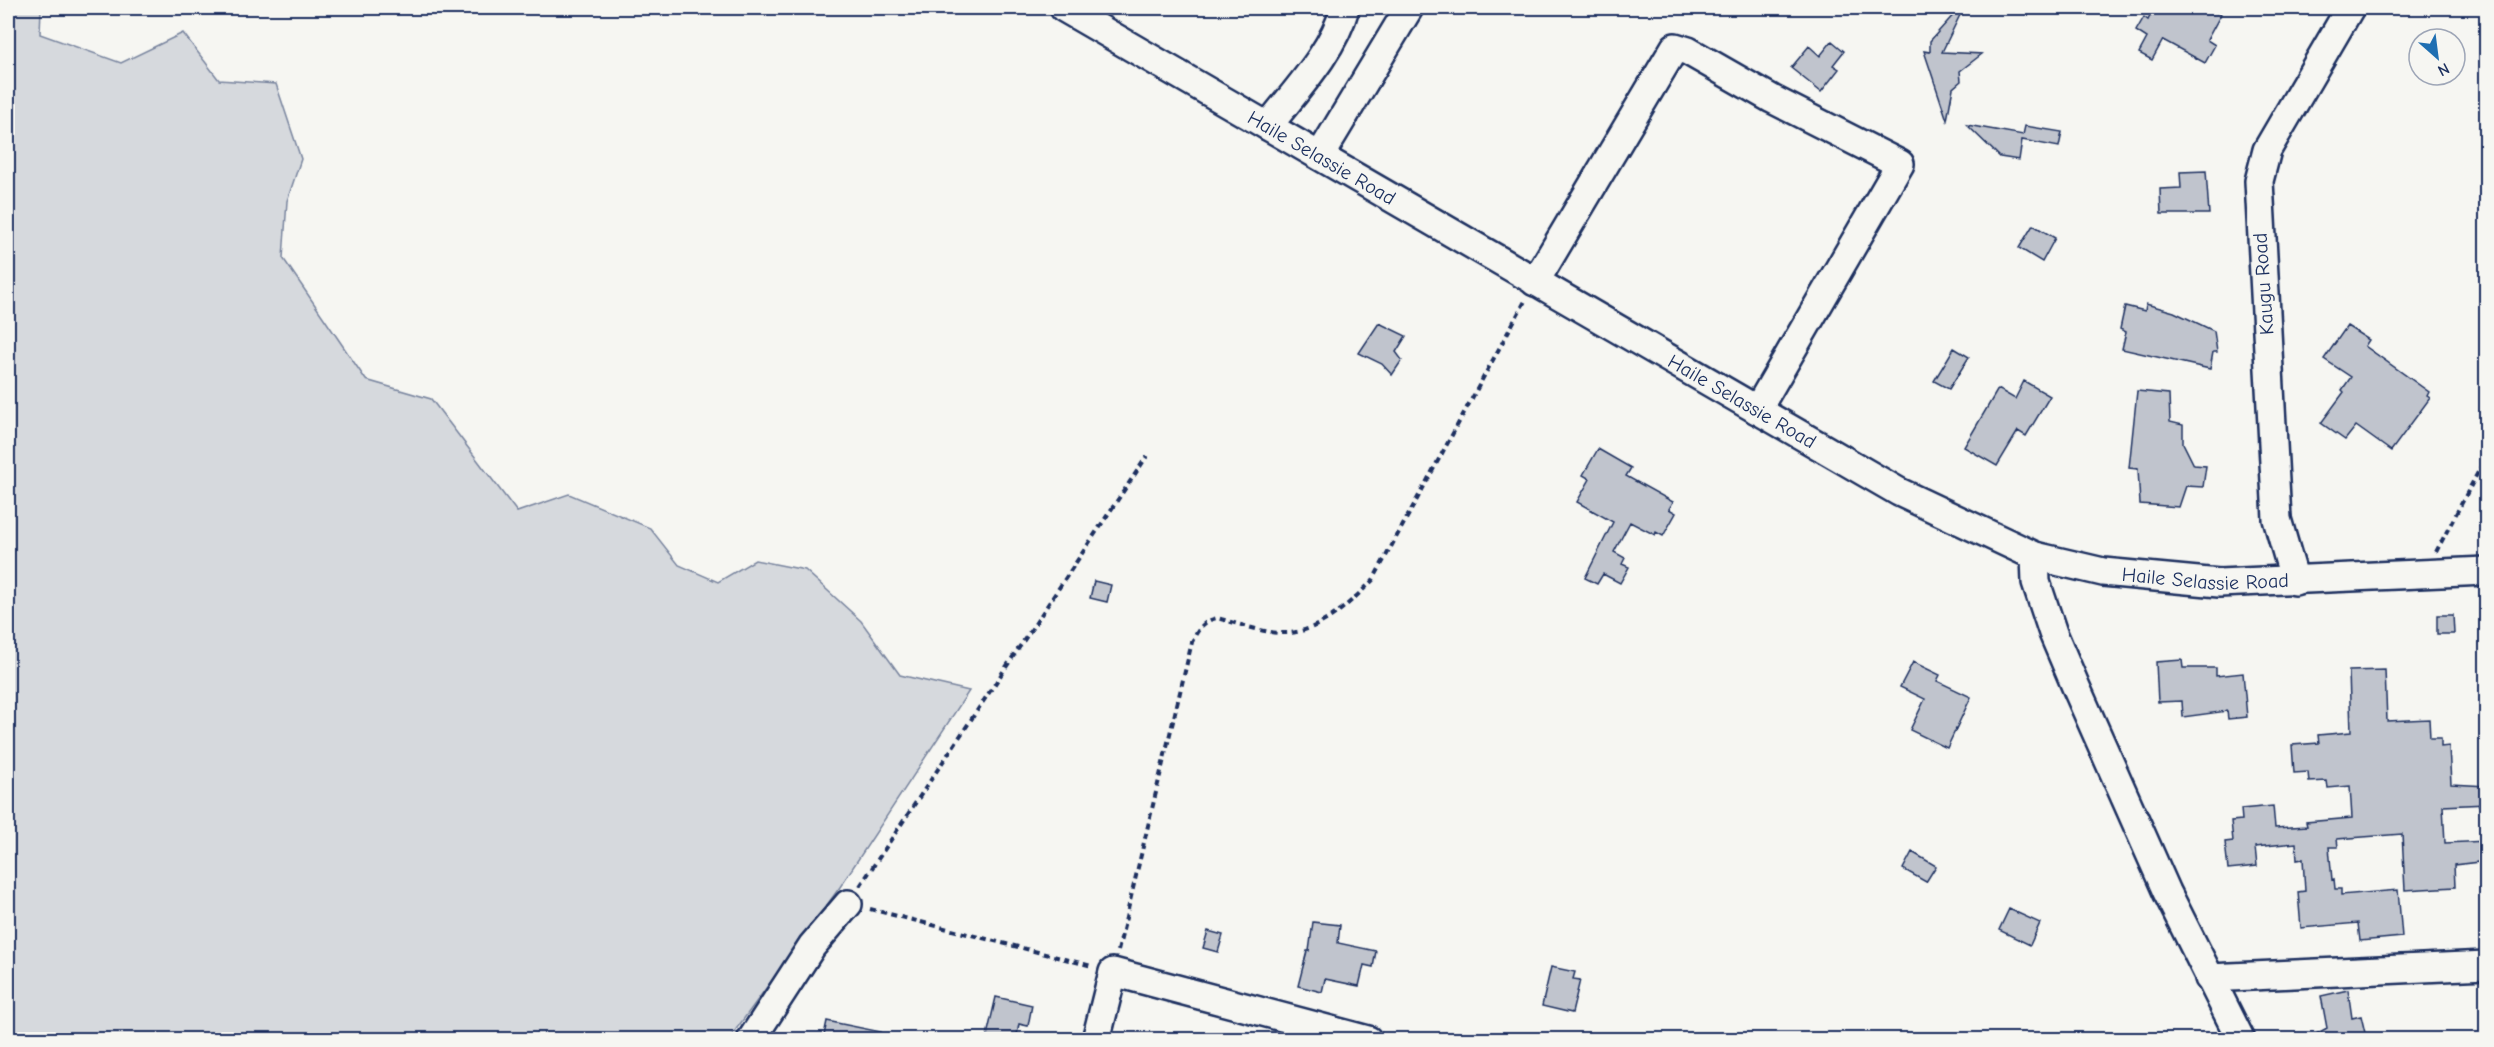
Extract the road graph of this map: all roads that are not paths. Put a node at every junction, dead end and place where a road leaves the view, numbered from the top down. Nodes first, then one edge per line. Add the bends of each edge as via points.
1 (1345, 8) edge
2 (2350, 8) edge
3 (1411, 9) edge
4 (1081, 12) edge
5 (1268, 126) junction
6 (1321, 154) junction
7 (1535, 282) junction
8 (1757, 410) junction
9 (2035, 556) junction
10 (2487, 571) edge
11 (2295, 581) junction
12 (848, 904) road end
13 (2487, 966) edge
14 (2209, 978) junction
15 (751, 1040) edge
16 (1096, 1040) edge
17 (1368, 1040) edge
18 (2241, 1040) edge

1 - 5 street via 1336,33 1320,58
2 - 11 street, Kaugu Road via 2267,150 2259,181 2277,519
3 - 6 street
4 - 5 street, Haile Selassie Road
5 - 6 street, Haile Selassie Road
6 - 7 street, Haile Selassie Road
7 - 8 street, Haile Selassie Road
7 - 8 street via 1675,47 1899,164
8 - 9 street, Haile Selassie Road via 1899,492
9 - 11 street, Haile Selassie Road via 2103,572 2160,579 2219,583
9 - 14 street via 2036,582 2053,633
10 - 11 street, Haile Selassie Road
12 - 15 street via 812,946
13 - 14 street
14 - 18 street
16 - 17 street via 1113,972

